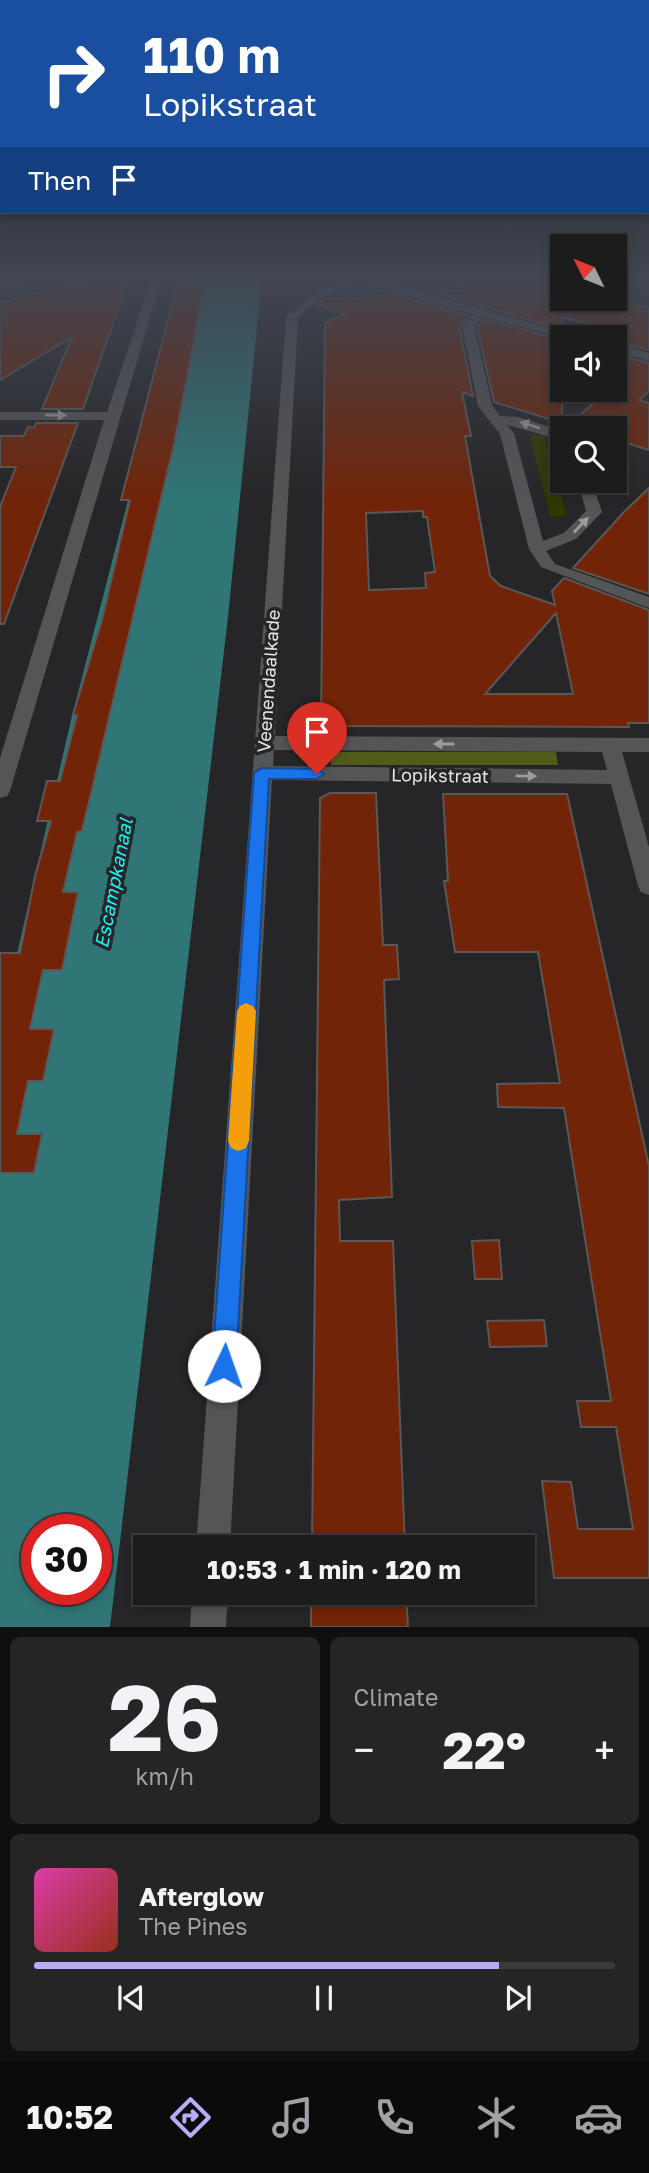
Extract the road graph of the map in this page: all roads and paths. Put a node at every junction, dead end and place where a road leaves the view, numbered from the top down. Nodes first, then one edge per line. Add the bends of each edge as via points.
1 (132, 353) edge
2 (290, 353) edge
3 (474, 353) edge
4 (0, 416) edge
5 (112, 416) junction
6 (496, 420) junction
7 (550, 432) edge
8 (588, 493) edge
9 (537, 549) junction
10 (649, 603) edge
11 (264, 743) junction
12 (610, 745) junction
13 (649, 745) edge
14 (6, 753) edge
15 (262, 773) junction
16 (619, 777) junction
17 (0, 792) edge
18 (649, 886) edge
19 (214, 1535) edge
20 (209, 1605) edge
21 (208, 1627) edge

1 - 5 street
2 - 11 street, Veenendaalkade
3 - 6 street via 485,406
4 -> 5 street
5 - 14 street
7 -> 6 street via 518,421
6 - 9 street via 507,433
9 -> 8 street via 570,536 594,512
9 - 10 street via 549,568
12 -> 11 street, Lopikstraat
11 - 15 street, Veenendaalkade
12 - 13 street, Lopikstraat
12 - 16 street
14 - 17 street
15 -> 16 street, Lopikstraat
15 - 19 street, Veenendaalkade
16 - 18 street
20 - 21 street

